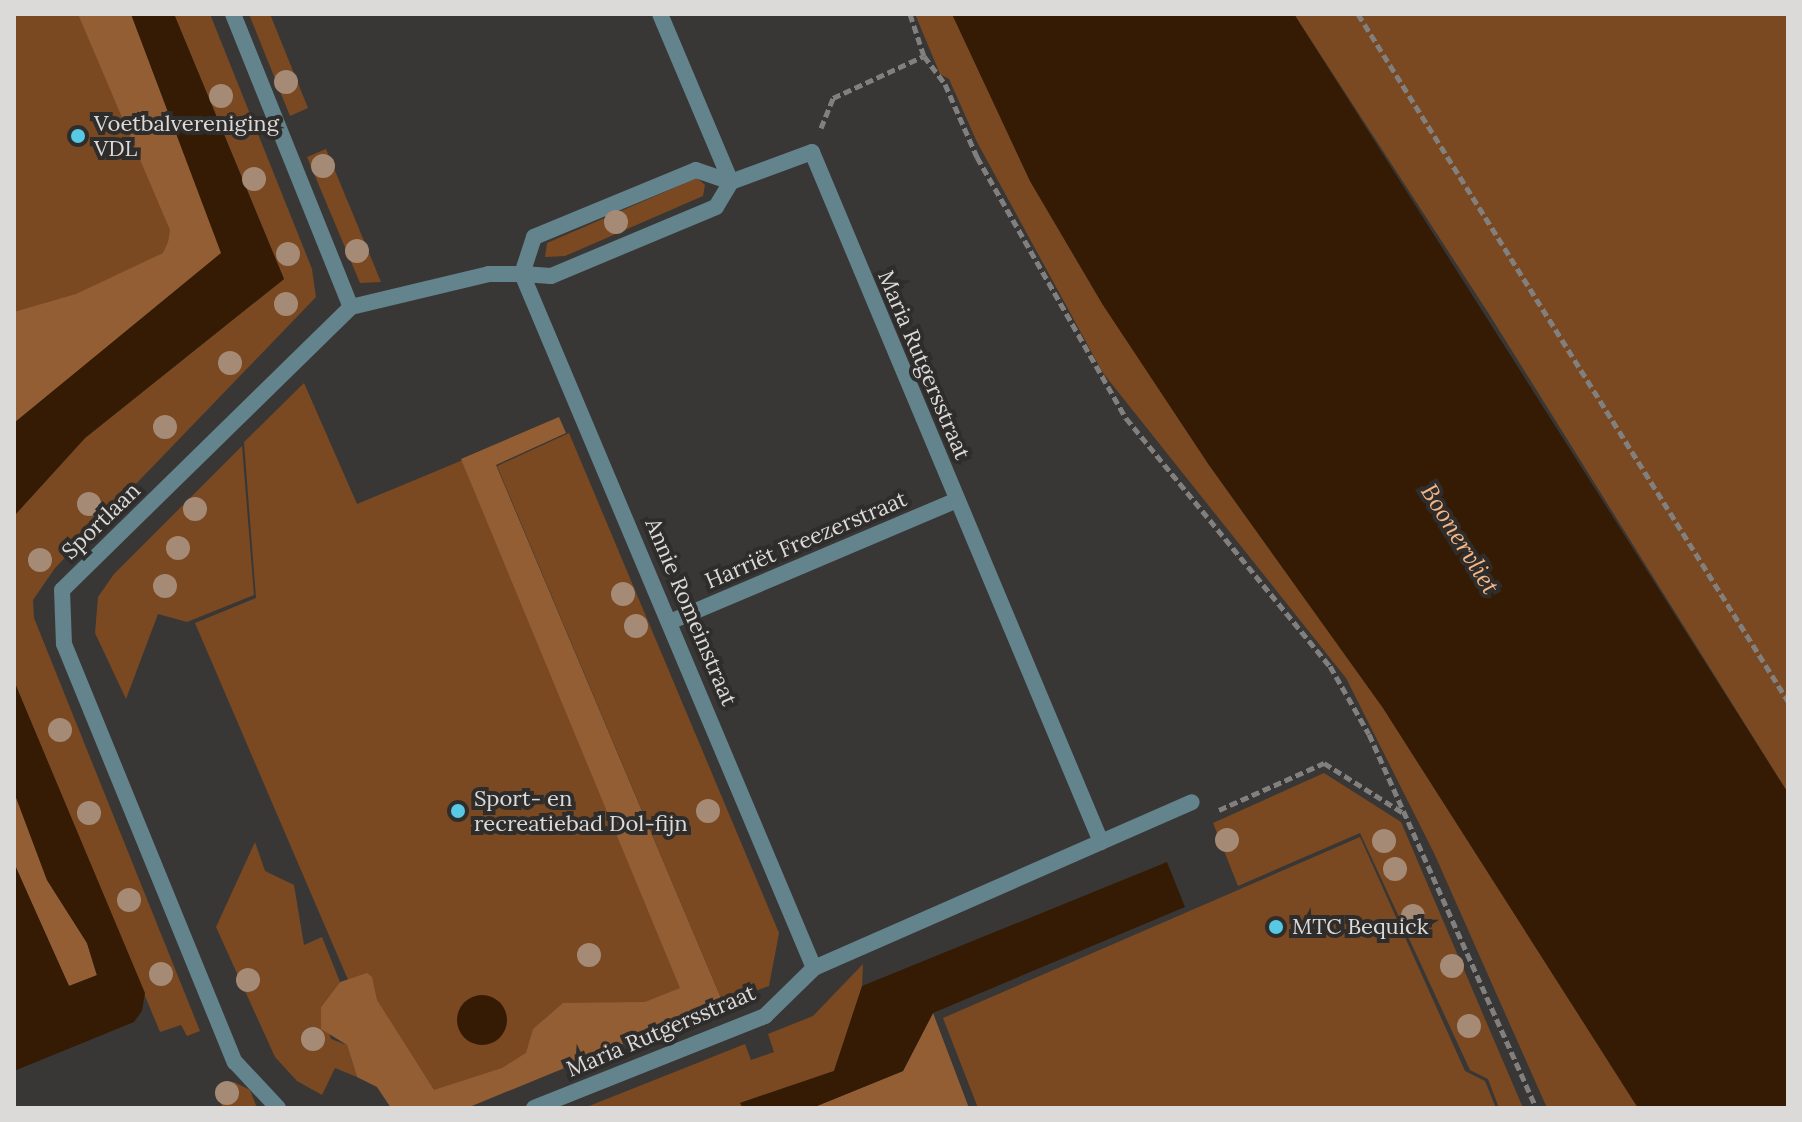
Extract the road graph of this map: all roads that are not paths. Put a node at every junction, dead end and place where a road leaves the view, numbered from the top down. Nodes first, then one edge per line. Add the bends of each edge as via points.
1 (233, 14) edge
2 (660, 14) edge
3 (731, 182) junction
4 (522, 274) junction
5 (351, 307) junction
6 (957, 500) junction
7 (672, 621) junction
8 (1192, 802) road end
9 (1101, 842) junction
10 (814, 968) junction
11 (278, 1108) edge
12 (534, 1108) edge

1 - 5 street
2 - 3 street
3 - 4 street via 716,207 551,276
3 - 4 street via 696,170 534,237
3 - 6 street, Maria Rutgersstraat via 812,152
4 - 5 street via 489,274
4 - 7 street, Annie Romeinstraat
5 - 11 street, Sportlaan via 62,590 64,644 235,1062
6 - 7 street, Harriët Freezerstraat
6 - 9 street, Maria Rutgersstraat
7 - 10 street, Annie Romeinstraat
8 - 9 street, Maria Rutgersstraat
9 - 10 street, Maria Rutgersstraat
10 - 12 street, Maria Rutgersstraat via 765,1016

